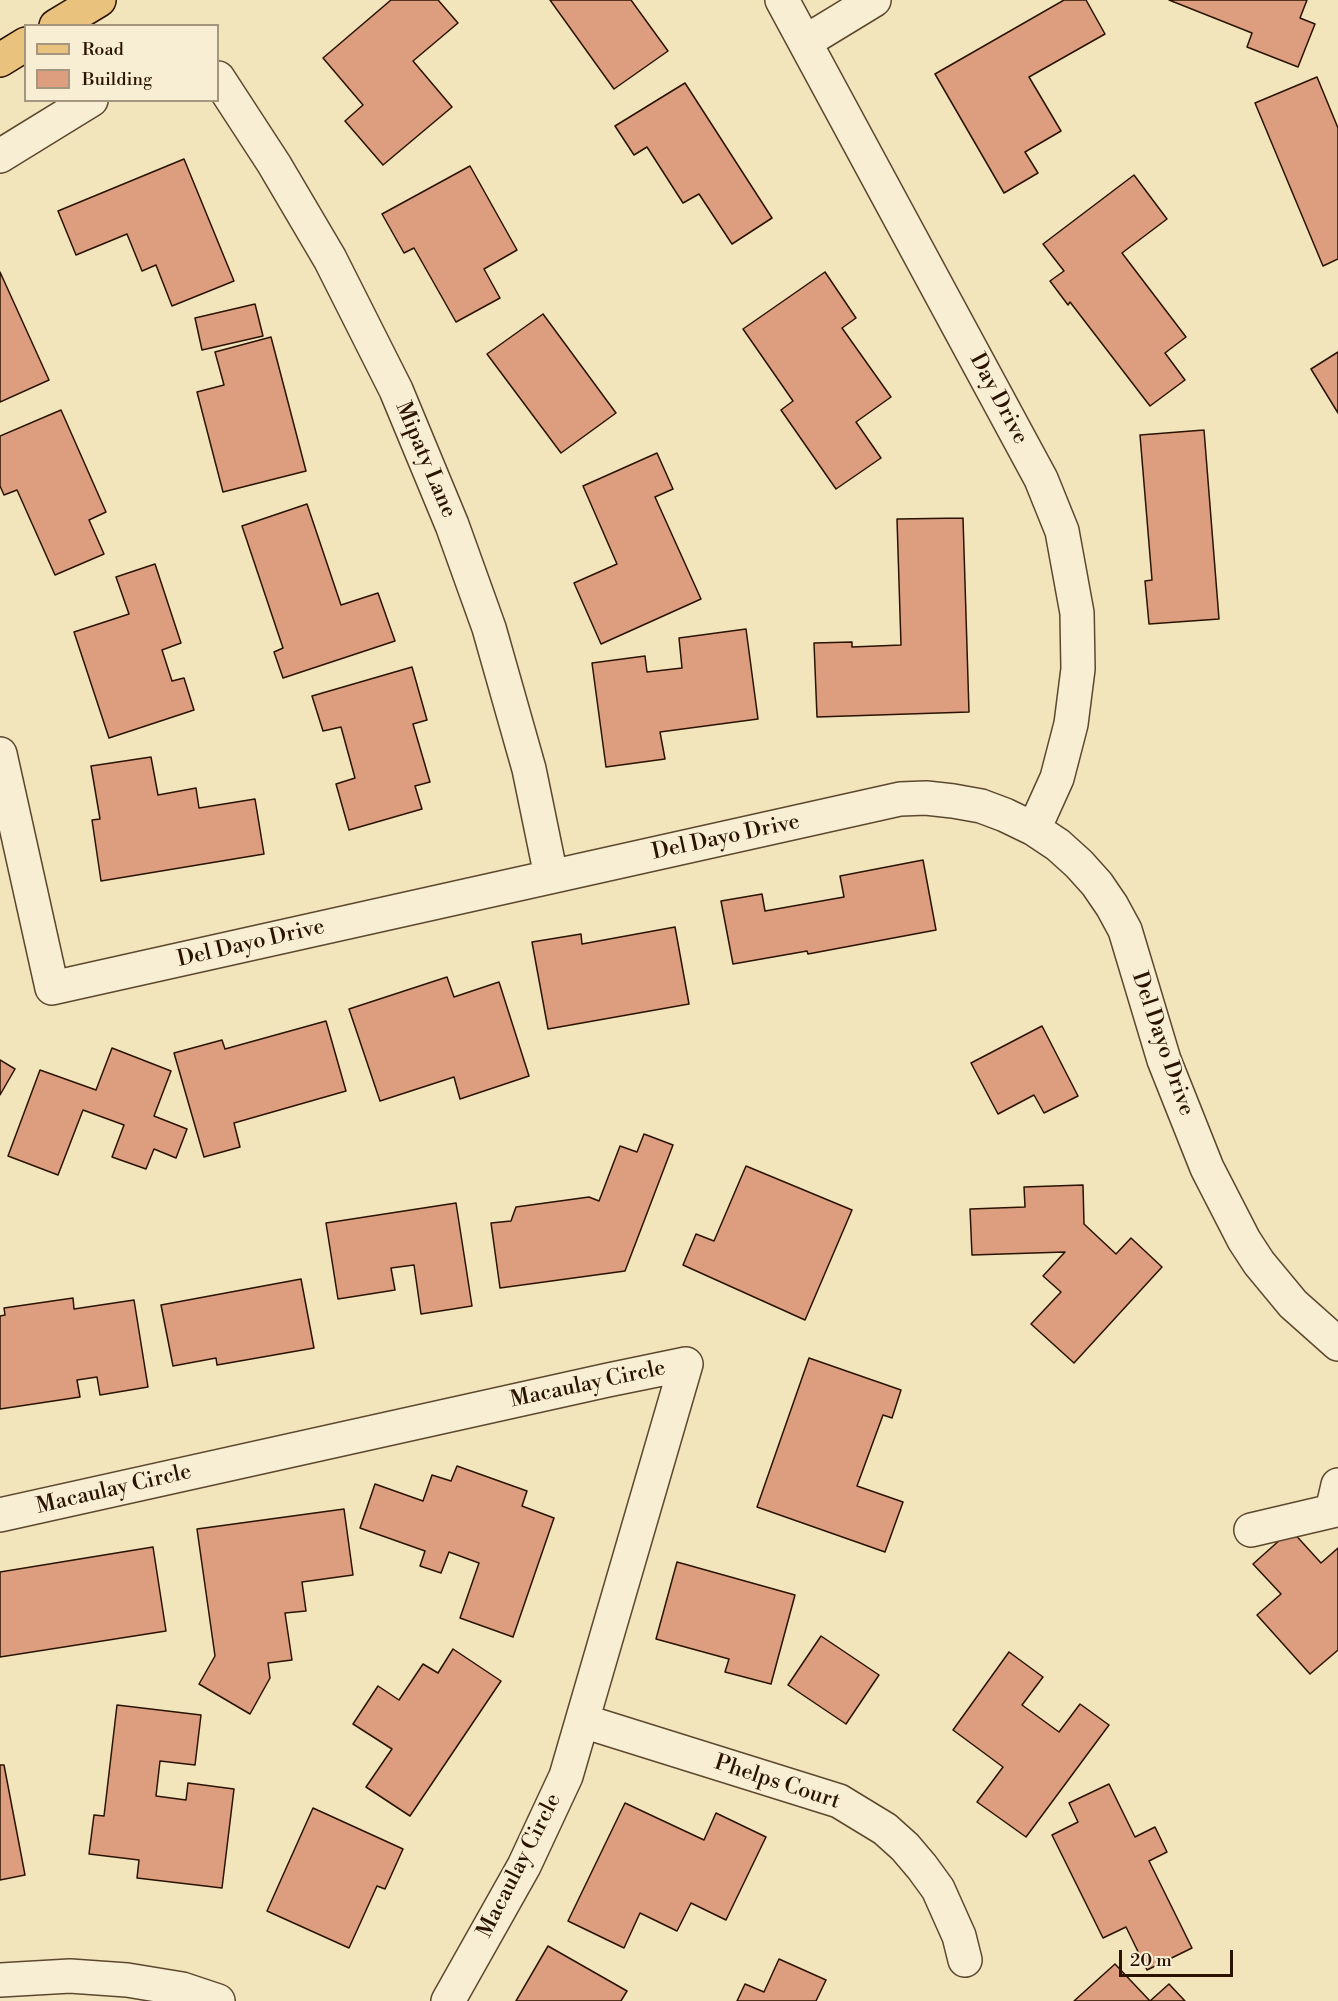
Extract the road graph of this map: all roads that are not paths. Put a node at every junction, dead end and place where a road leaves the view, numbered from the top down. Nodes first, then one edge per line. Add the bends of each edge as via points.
1 (99, 0) edge
2 (782, 0) edge
3 (874, 0) edge
4 (59, 24) edge
5 (805, 42) junction
6 (24, 45) edge
7 (0, 60) edge
8 (219, 80) edge
9 (88, 102) edge
10 (0, 156) edge
11 (0, 754) edge
12 (1034, 829) junction
13 (551, 876) junction
14 (1338, 1344) edge
15 (1338, 1485) edge
16 (0, 1515) edge
17 (1251, 1530) dead end
18 (583, 1721) junction
19 (965, 1960) dead end
20 (0, 1980) edge
21 (218, 2001) edge
22 (448, 2001) edge

1 - 4 main road
2 - 5 street, Day Drive
3 - 5 street
5 - 12 street, Day Drive via 1041,479 1062,531 1077,613 1078,669 1066,746 1057,778
6 - 7 main road
8 - 13 street, Mipaty Lane via 330,259 405,410 489,628 529,769
9 - 10 street
11 - 13 street, Del Dayo Drive via 52,988
12 - 13 street, Del Dayo Drive via 981,806 927,798 900,800
12 - 14 street, Del Dayo Drive via 1079,864 1097,884 1125,930 1164,1060 1212,1179 1244,1240 1293,1304
15 - 17 street via 1332,1510
16 - 18 street, Macaulay Circle via 686,1364
18 - 19 street, Phelps Court via 839,1801 885,1829 905,1847 938,1889
18 - 22 street, Macaulay Circle via 566,1776 524,1866
20 - 21 street via 70,1976 127,1980 182,1989

